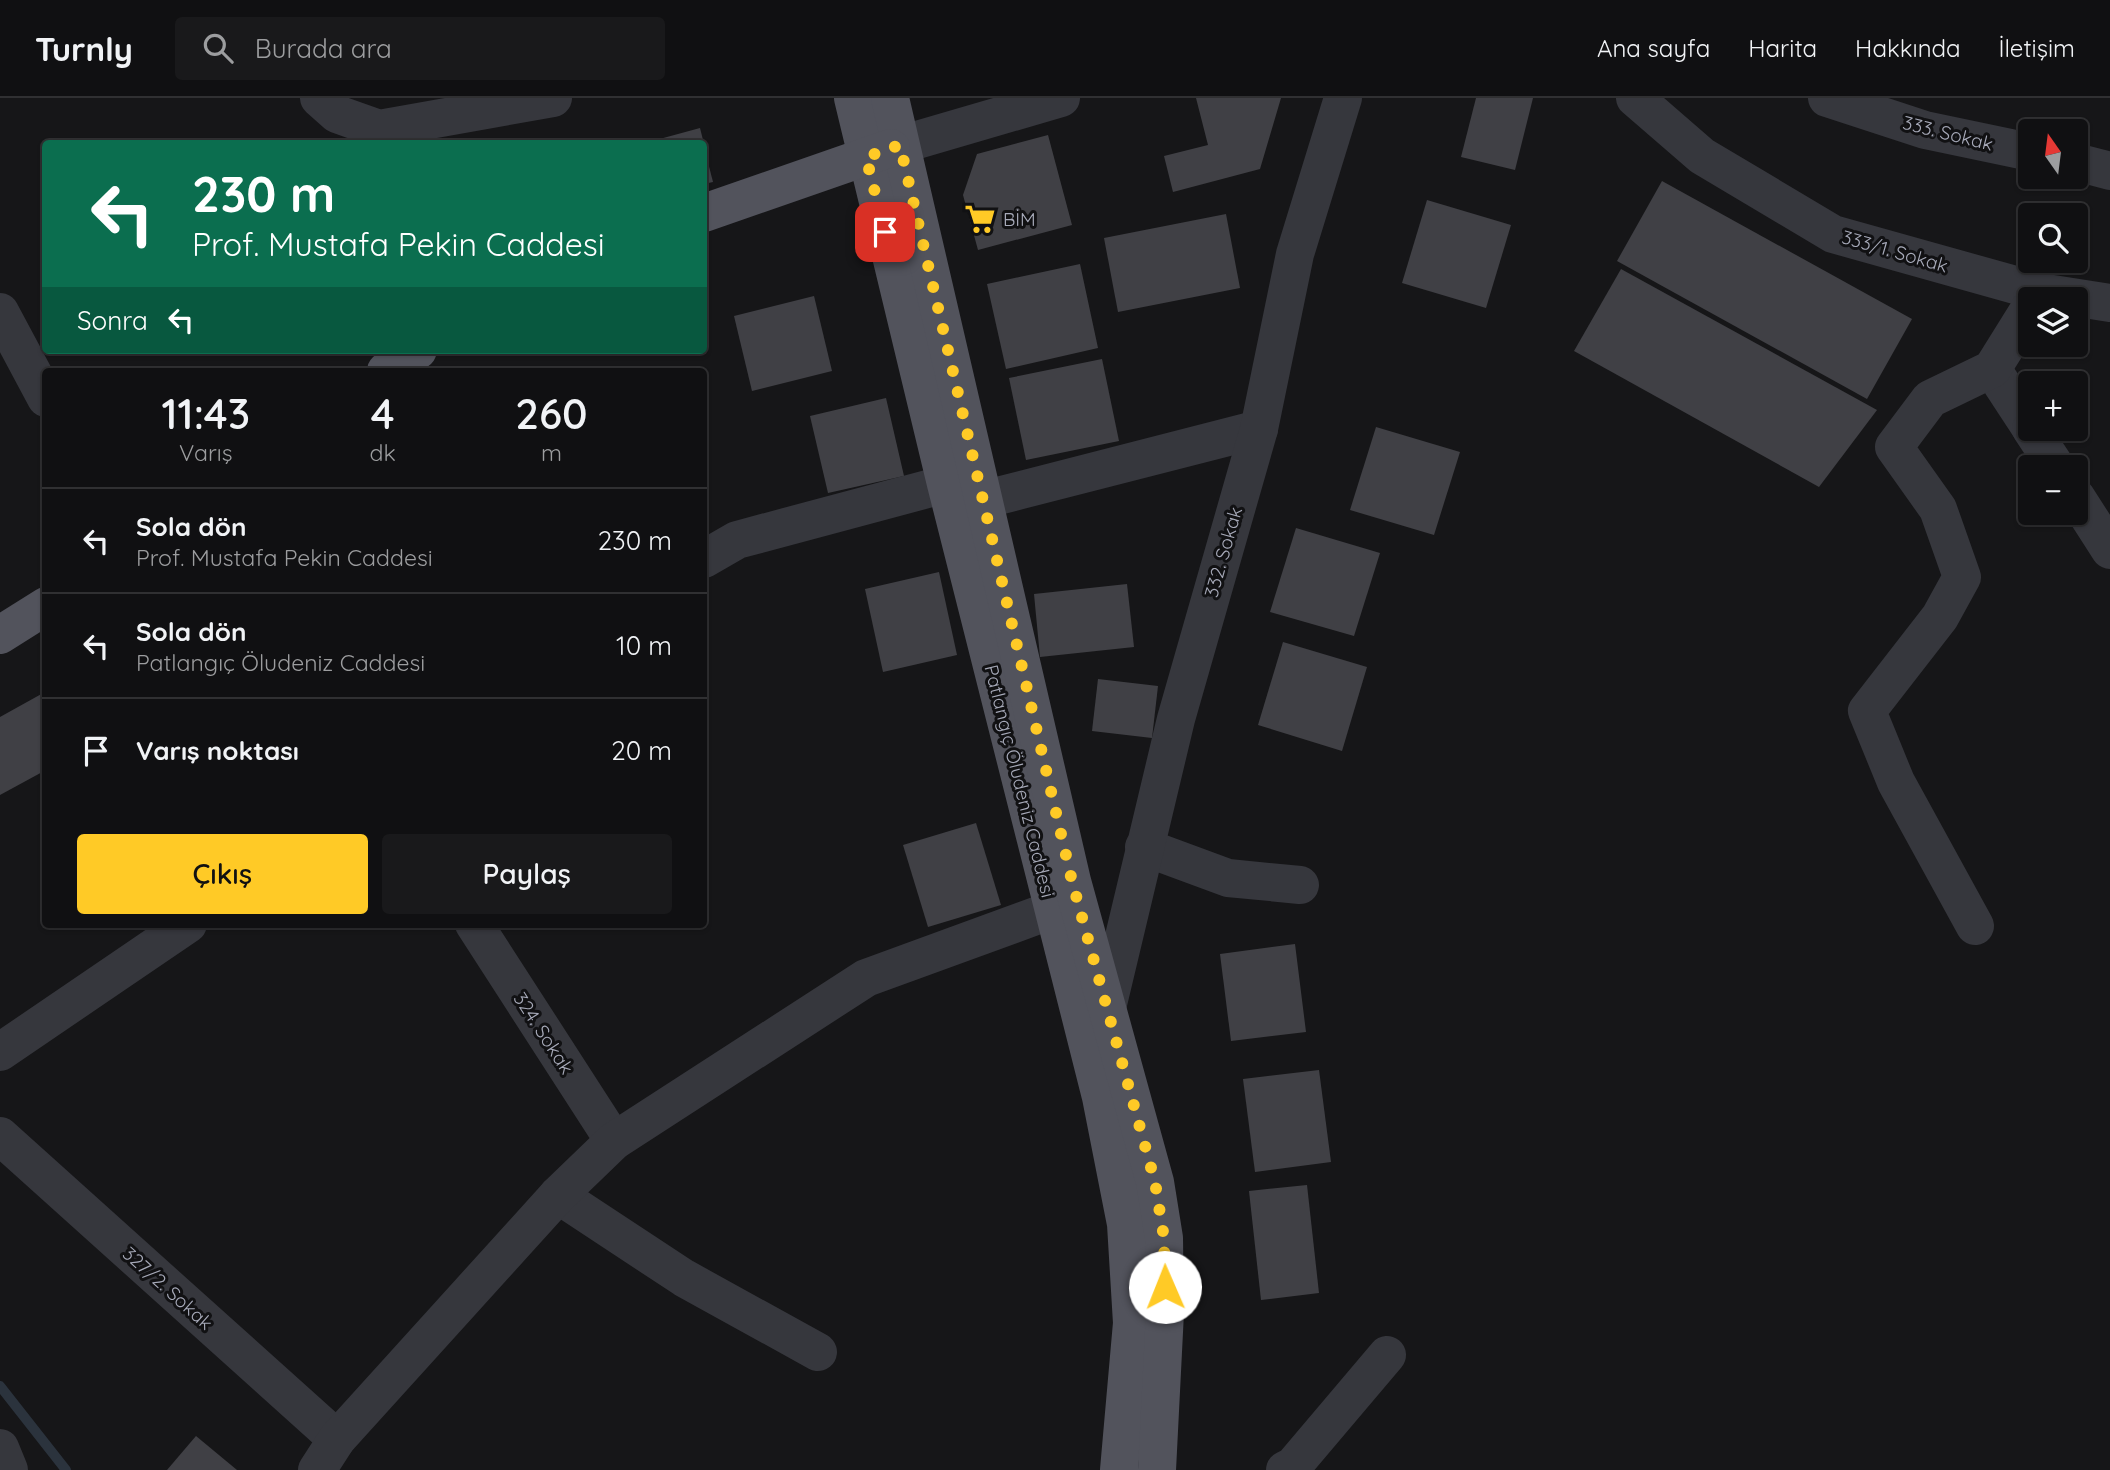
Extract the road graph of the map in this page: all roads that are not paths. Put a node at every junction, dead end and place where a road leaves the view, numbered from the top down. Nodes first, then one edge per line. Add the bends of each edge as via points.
1 (319, 98) edge
2 (553, 98) edge
3 (853, 98) edge
4 (890, 98) edge
5 (1061, 98) edge
6 (1343, 98) edge
7 (1635, 98) edge
8 (1827, 98) edge
9 (2018, 149) edge
10 (883, 151) junction
11 (2088, 165) edge
12 (2110, 171) edge
13 (707, 212) edge
14 (2018, 294) edge
15 (2088, 302) edge
16 (2110, 303) edge
17 (0, 312) edge
18 (2018, 327) edge
19 (412, 354) edge
20 (391, 368) edge
21 (1992, 369) junction
22 (42, 391) edge
23 (2018, 408) edge
24 (1259, 429) junction
25 (946, 484) junction
26 (982, 500) junction
27 (2088, 516) edge
28 (2110, 550) edge
29 (707, 557) edge
30 (42, 609) edge
31 (0, 635) edge
32 (1144, 847) junction
33 (1300, 886) dead end
34 (1052, 910) junction
35 (1975, 926) dead end
36 (182, 928) edge
37 (477, 928) edge
38 (1107, 1008) junction
39 (0, 1052) edge
40 (0, 1136) edge
41 (614, 1141) junction
42 (558, 1195) junction
43 (818, 1352) dead end
44 (1387, 1356) dead end
45 (0, 1448) edge
46 (327, 1455) edge
47 (9, 1470) edge
48 (1119, 1470) edge
49 (1157, 1470) edge
50 (1285, 1470) edge

1 - 2 street via 337,114 379,129
3 - 10 main road, Patlangıç Öludeniz Caddesi
4 - 10 main road, Patlangıç Öludeniz Caddesi
5 - 10 street
6 - 24 street, 332. Sokak via 1295,254
7 - 14 street, 333/1. Sokak via 1702,156 1833,234
8 - 9 street, 333. Sokak via 1925,130
10 - 13 main road
10 - 25 main road, Patlangıç Öludeniz Caddesi
10 - 26 main road, Patlangıç Öludeniz Caddesi
11 - 12 street
15 - 16 street, 333/1. Sokak
17 - 22 street
18 - 21 street
19 - 20 main road
21 - 23 street
21 - 35 street via 1930,400 1894,447 1938,509 1962,577 1940,617 1867,711 1896,782
24 - 26 street
24 - 32 street, 332. Sokak
25 - 29 street via 737,540
25 - 34 main road, Patlangıç Öludeniz Caddesi
26 - 38 main road, Patlangıç Öludeniz Caddesi via 1072,881
27 - 28 street
30 - 31 main road
32 - 33 street via 1227,878
32 - 38 street, 332. Sokak
34 - 41 street via 866,978
34 - 48 main road, Patlangıç Öludeniz Caddesi via 1101,1097 1126,1224 1132,1323
36 - 39 street
37 - 41 street, 324. Sokak
38 - 49 main road, Patlangıç Öludeniz Caddesi via 1155,1182 1164,1238
40 - 46 street, 327/2. Sokak
41 - 42 street
42 - 43 street via 684,1278
42 - 46 street
44 - 50 street
45 - 47 street

